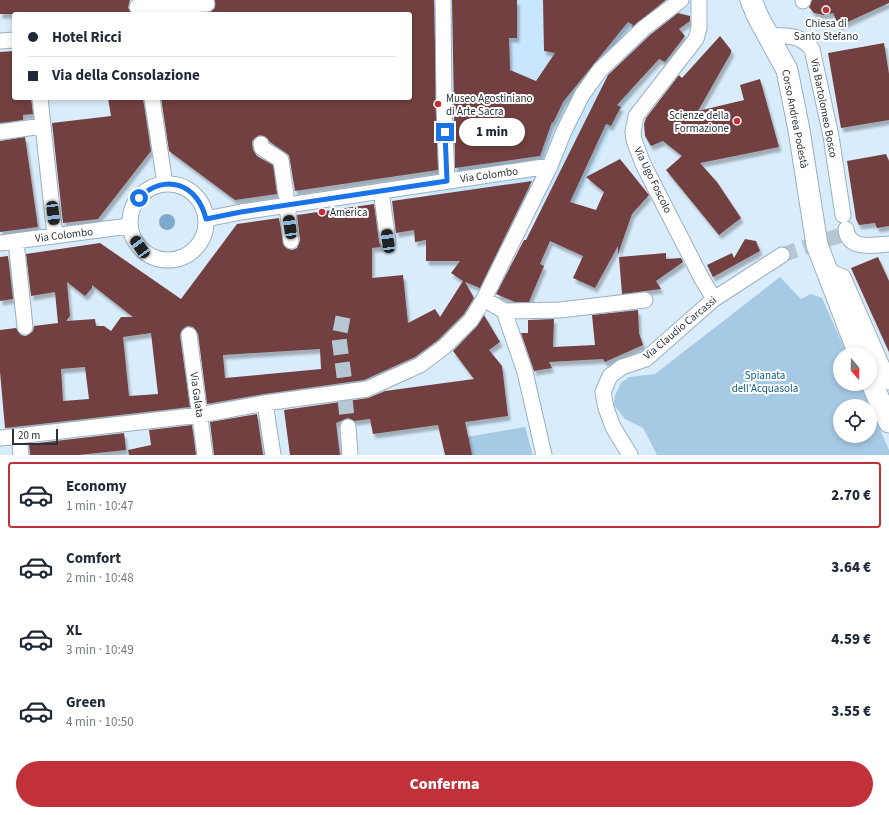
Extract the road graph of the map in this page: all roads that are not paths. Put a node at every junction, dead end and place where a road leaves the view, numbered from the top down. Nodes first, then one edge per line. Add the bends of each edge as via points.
1 (443, 0) edge
2 (681, 0) edge
3 (699, 0) edge
4 (751, 0) edge
5 (207, 4) dead end
6 (138, 7) edge
7 (769, 36) junction
8 (12, 40) edge
9 (0, 41) edge
10 (40, 100) edge
11 (152, 100) edge
12 (42, 126) junction
13 (0, 132) edge
14 (261, 144) dead end
15 (550, 166) junction
16 (447, 181) junction
17 (165, 184) junction
18 (381, 191) junction
19 (286, 200) junction
20 (843, 215) dead end
21 (206, 219) junction
22 (129, 226) junction
23 (845, 232) dead end
24 (55, 236) junction
25 (292, 241) dead end
26 (388, 241) dead end
27 (0, 243) edge
28 (889, 244) edge
29 (17, 252) dead end
30 (782, 255) tunnel mouth
31 (822, 258) junction
32 (484, 299) junction
33 (714, 299) junction
34 (645, 300) dead end
35 (504, 311) junction
36 (25, 327) dead end
37 (188, 335) dead end
38 (856, 347) edge
39 (889, 382) edge
40 (875, 391) edge
41 (265, 403) junction
42 (200, 415) junction
43 (889, 422) edge
44 (348, 427) tunnel mouth
45 (19, 436) junction
46 (0, 438) edge
47 (21, 455) edge
48 (205, 455) edge
49 (273, 455) edge
50 (350, 455) edge
51 (544, 455) edge
52 (630, 455) edge

1 - 16 street
2 - 15 street via 644,28 600,70 582,95
3 - 33 street, Via Ugo Foscolo via 699,28 696,39 636,116 633,132 643,164
4 - 7 street, Corso Andrea Podestà
5 - 6 street
7 - 20 street, Via Bartolomeo Bosco via 788,35 805,40 812,49 831,136
7 - 31 street, Corso Andrea Podestà via 787,70
8 - 9 street
10 - 12 street
11 - 17 street
12 - 13 street
12 - 24 street
14 - 19 street via 262,148 281,160
15 - 16 street, Via Colombo
15 - 32 street
16 - 18 street, Via Colombo
17 - 21 street via 190,190 198,198
17 - 22 street via 146,191 139,198 130,211
18 - 19 street, Via Colombo
18 - 26 street
19 - 21 street, Via Colombo
19 - 25 street
21 - 22 street via 200,242 191,251 170,259 159,258 143,250
22 - 24 street, Via Colombo
23 - 28 street via 851,240 862,246
24 - 27 street, Via Colombo
29 - 36 street
30 - 33 street, Via Claudio Carcassi
31 - 38 street, Corso Andrea Podestà
31 - 39 street via 843,277
32 - 35 street
32 - 41 street via 471,320 420,366 367,389 343,395
33 - 52 street, Via Claudio Carcassi via 646,359 622,367 610,376 603,392 606,408 613,427
34 - 35 street via 560,310
35 - 51 street via 525,372
37 - 42 street, Via Galata
40 - 43 street
41 - 42 street
41 - 49 street
42 - 45 street
42 - 48 street, Via Galata
44 - 50 street
45 - 46 street
45 - 47 street

